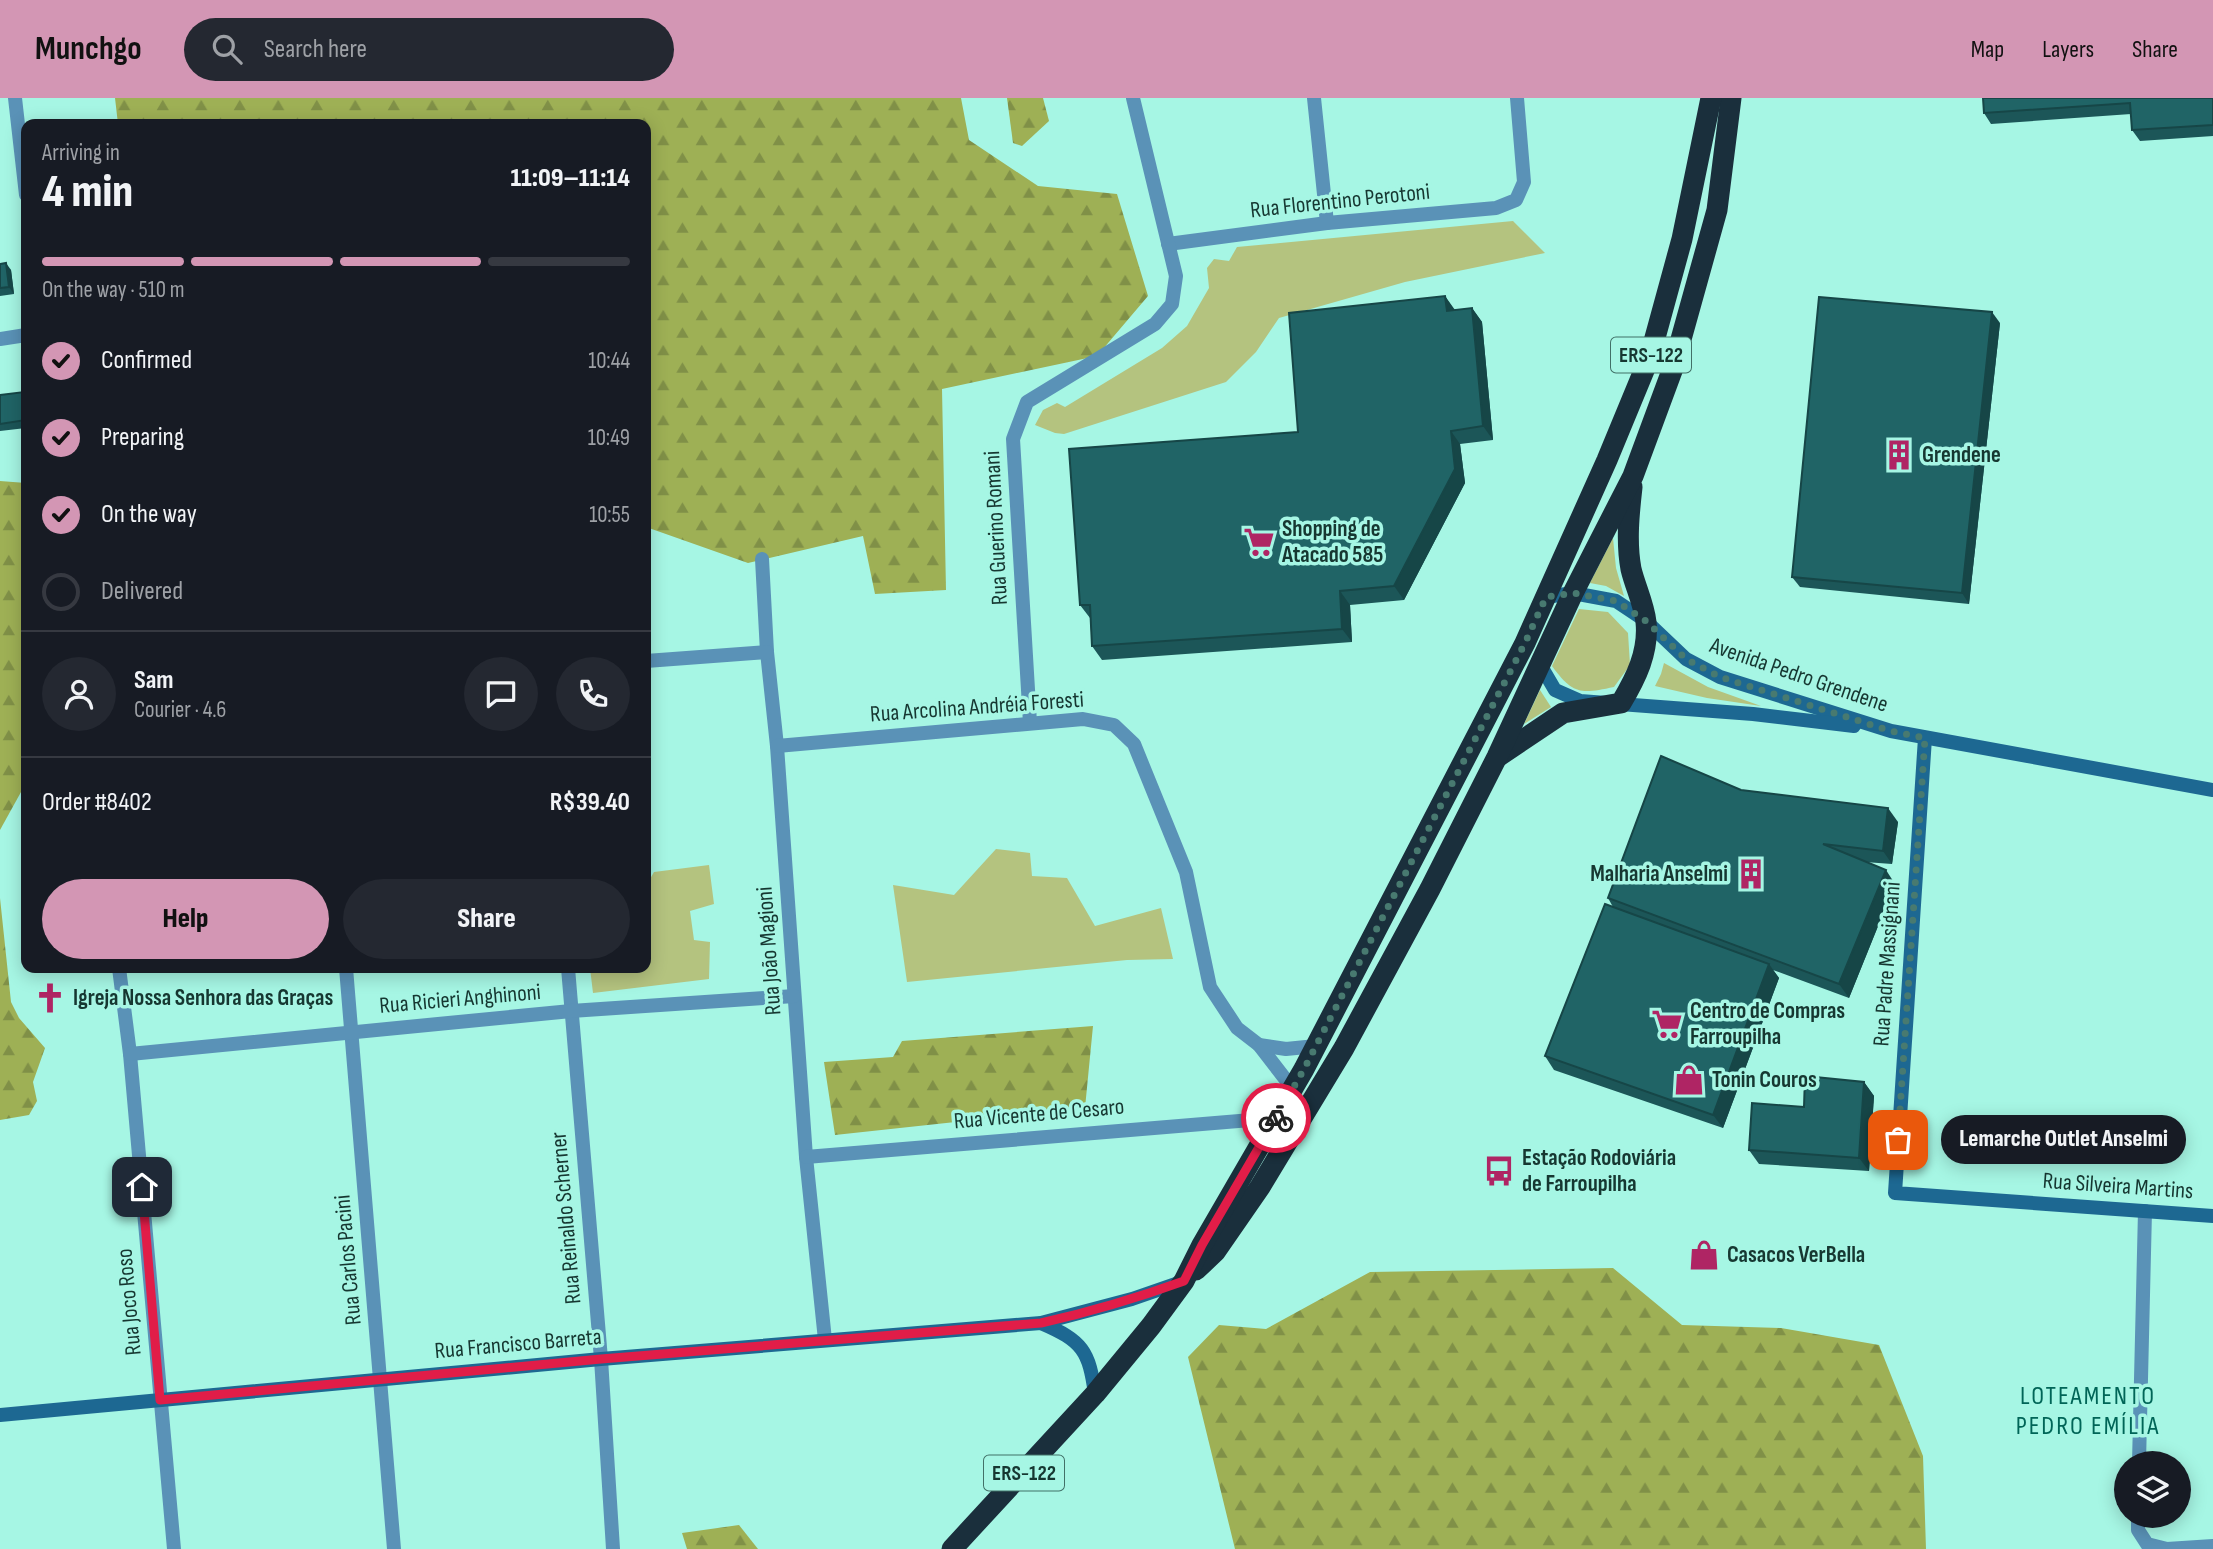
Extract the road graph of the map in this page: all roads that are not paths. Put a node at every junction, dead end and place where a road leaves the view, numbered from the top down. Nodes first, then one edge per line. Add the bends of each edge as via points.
1 (15, 98) edge
2 (1133, 98) edge
3 (1314, 98) edge
4 (1517, 98) edge
5 (1712, 98) edge
6 (1731, 98) edge
7 (21, 151) edge
8 (1327, 223) junction
9 (1168, 244) junction
10 (21, 336) edge
11 (0, 339) edge
12 (1633, 476) junction
13 (762, 559) dead end
14 (1573, 593) junction
15 (1546, 597) junction
16 (1646, 621) junction
17 (1525, 643) junction
18 (767, 652) junction
19 (651, 661) edge
20 (1539, 663) junction
21 (1621, 703) junction
22 (1030, 723) junction
23 (1891, 731) junction
24 (1925, 738) junction
25 (777, 746) junction
26 (1497, 757) junction
27 (2213, 790) edge
28 (120, 973) edge
29 (346, 973) edge
30 (568, 973) edge
31 (794, 996) junction
32 (571, 1011) junction
33 (352, 1031) junction
34 (1259, 1045) junction
35 (1315, 1046) junction
36 (130, 1055) junction
37 (1293, 1089) junction
38 (1276, 1118) junction
39 (806, 1157) junction
40 (1895, 1193) joint
41 (2145, 1211) junction
42 (2213, 1216) edge
43 (1184, 1281) junction
44 (1041, 1323) junction
45 (825, 1340) junction
46 (601, 1359) junction
47 (381, 1379) junction
48 (1095, 1394) junction
49 (160, 1400) junction
50 (0, 1415) edge
51 (2139, 1451) edge
52 (2138, 1528) edge
53 (2213, 1546) edge
54 (174, 1549) edge
55 (394, 1549) edge
56 (613, 1549) edge
57 (952, 1549) edge

1 - 7 street
2 - 9 street, Rua Guerino Romani
3 - 8 street
4 - 8 street, Rua Florentino Perotoni via 1524,182 1516,200 1496,208
5 - 15 highway, ERS-122 via 1682,239 1650,356
6 - 12 highway, ERS-122 via 1717,210 1673,368
8 - 9 street, Rua Florentino Perotoni
9 - 22 street, Rua Guerino Romani via 1176,276 1172,304 1155,324 1027,402 1013,439
10 - 11 street
12 - 14 highway, ERS-122
12 - 16 highway via 1628,525 1631,568
13 - 18 street, Rua João Magioni
14 - 15 street, Avenida Pedro Grendene
14 - 16 street, Avenida Pedro Grendene via 1616,601
14 - 20 highway, ERS-122
15 - 17 highway, ERS-122
16 - 21 highway via 1645,654
16 - 23 street, Avenida Pedro Grendene via 1686,659 1720,677
17 - 20 street, Avenida Pedro Grendene
17 - 35 highway, ERS-122
18 - 19 street
18 - 25 street, Rua João Magioni
20 - 21 street, Avenida Pedro Grendene via 1555,690 1580,701
20 - 26 highway, ERS-122
21 - 23 street, Avenida Pedro Grendene
21 - 26 highway via 1563,713
22 - 25 street, Rua Arcolina Andréia Foresti
22 - 34 street, Rua Arcolina Andréia Foresti via 1083,719 1114,725 1134,744 1186,872 1210,986 1237,1028
23 - 24 street, Avenida Pedro Grendene
24 - 27 street, Avenida Pedro Grendene
24 - 40 street, Rua Padre Massignani
25 - 31 street, Rua João Magioni
26 - 43 highway, ERS-122 via 1430,889 1300,1123 1215,1252
28 - 36 street, Rua Joco Roso
29 - 33 street, Rua Carlos Pacini
30 - 32 street, Rua Reinaldo Scherner
31 - 32 street, Rua Ricieri Anghinoni
31 - 39 street, Rua João Magioni
32 - 33 street, Rua Ricieri Anghinoni
32 - 46 street, Rua Reinaldo Scherner
33 - 36 street, Rua Ricieri Anghinoni
33 - 47 street, Rua Carlos Pacini
34 - 35 street via 1286,1049
34 - 37 street, Rua Arcolina Andréia Foresti
35 - 37 highway, ERS-122
36 - 49 street, Rua Joco Roso
37 - 38 highway, ERS-122
38 - 39 street, Rua Vicente de Cesaro
38 - 43 highway, ERS-122
39 - 45 street, Rua João Magioni
40 - 41 street, Rua Silveira Martins
41 - 42 street, Rua Silveira Martins
41 - 51 street
43 - 44 street, Rua Francisco Barreta
43 - 48 highway, ERS-122
44 - 45 street, Rua Francisco Barreta
44 - 48 street via 1063,1332 1083,1348
45 - 46 street, Rua Francisco Barreta
46 - 47 street, Rua Francisco Barreta
46 - 56 street, Rua Reinaldo Scherner
47 - 49 street, Rua Francisco Barreta
47 - 55 street, Rua Carlos Pacini
48 - 57 highway, ERS-122
49 - 50 street, Rua Francisco Barreta
49 - 54 street, Rua Joco Roso
52 - 53 street via 2147,1544 2167,1549

